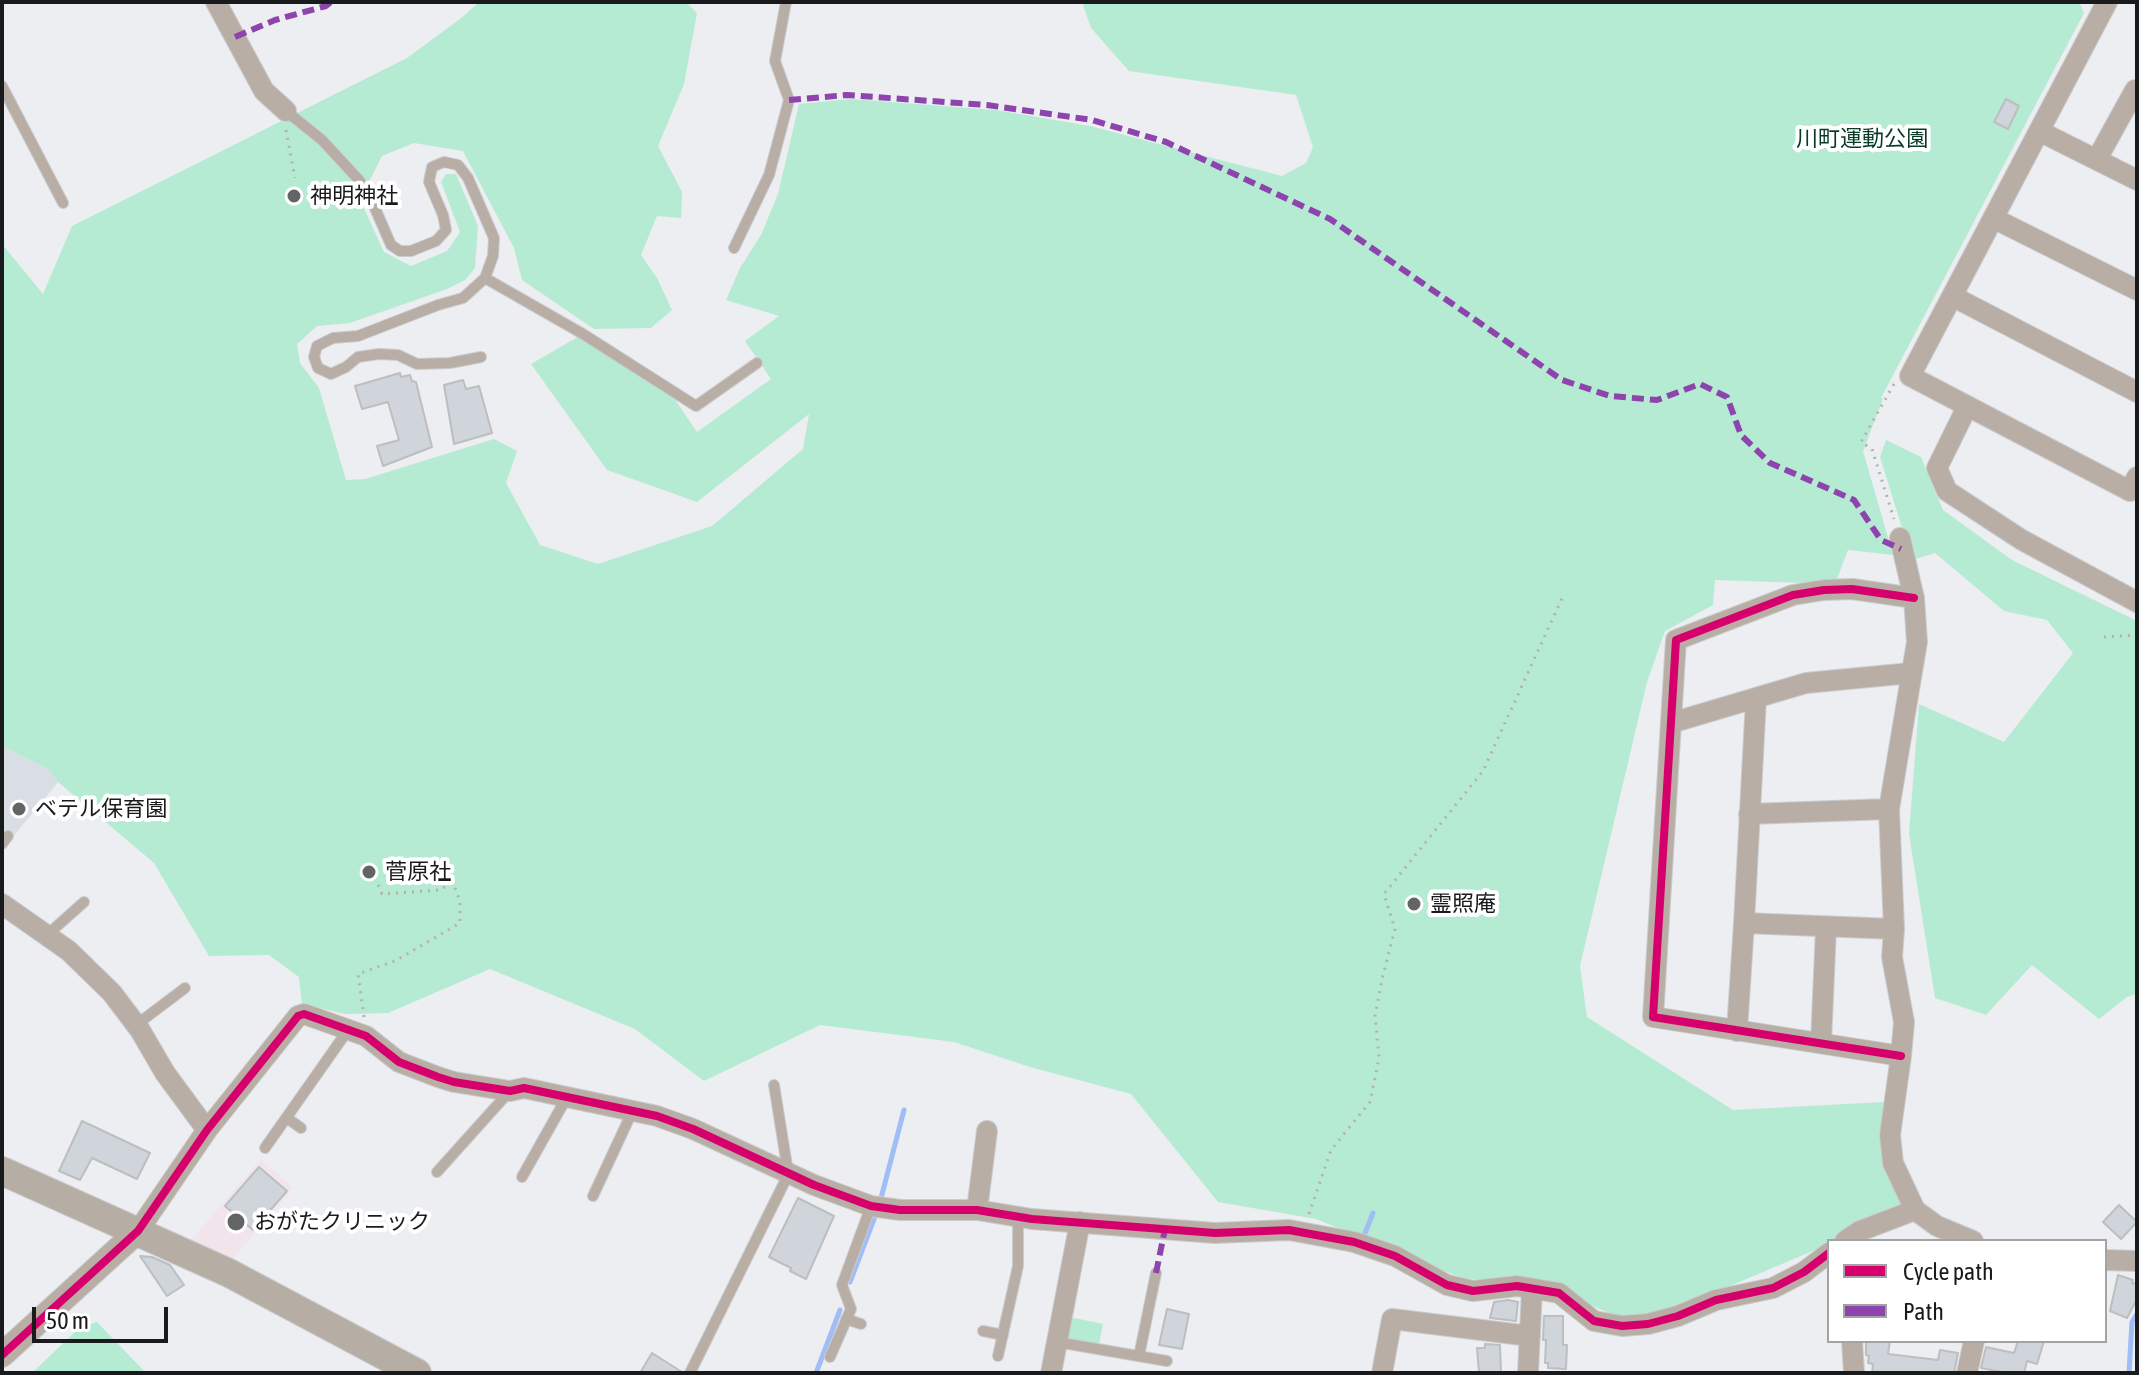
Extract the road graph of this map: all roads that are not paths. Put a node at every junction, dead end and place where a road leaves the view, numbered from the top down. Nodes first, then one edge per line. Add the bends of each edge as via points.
1 (216, 2) edge
2 (786, 2) edge
3 (2107, 2) edge
4 (2, 86) edge
5 (2137, 91) edge
6 (286, 119) joint
7 (2039, 131) junction
8 (2097, 159) junction
9 (2137, 180) edge
10 (63, 203) dead end
11 (1993, 218) junction
12 (734, 248) dead end
13 (485, 278) junction
14 (2137, 290) edge
15 (1952, 296) junction
16 (481, 357) dead end
17 (757, 363) dead end
18 (2137, 392) edge
19 (1967, 407) junction
20 (2137, 477) edge
21 (1900, 538) road end
22 (1914, 598) junction
23 (2137, 602) edge
24 (1911, 673) junction
25 (1756, 699) junction
26 (1671, 723) junction
27 (1889, 809) junction
28 (1749, 814) junction
29 (84, 902) dead end
30 (2, 904) edge
31 (1744, 923) junction
32 (1826, 928) junction
33 (1894, 929) junction
34 (47, 935) junction
35 (185, 988) dead end
36 (136, 1025) junction
37 (348, 1030) junction
38 (1737, 1031) junction
39 (1821, 1043) junction
40 (1901, 1056) junction
41 (774, 1085) dead end
42 (510, 1091) junction
43 (567, 1097) junction
44 (633, 1110) junction
45 (287, 1118) junction
46 (301, 1128) dead end
47 (207, 1130) junction
48 (987, 1131) dead end
49 (265, 1148) dead end
50 (2, 1171) edge
51 (437, 1172) dead end
52 (788, 1172) junction
53 (522, 1177) dead end
54 (593, 1196) dead end
55 (871, 1206) junction
56 (977, 1210) junction
57 (1915, 1210) junction
58 (1018, 1217) junction
59 (1080, 1222) junction
60 (138, 1231) junction
61 (1850, 1239) edge
62 (1968, 1239) edge
63 (1827, 1255) edge
64 (2107, 1260) edge
65 (2137, 1261) edge
66 (1156, 1273) dead end
67 (1532, 1289) junction
68 (846, 1319) junction
69 (861, 1324) dead end
70 (983, 1331) dead end
71 (1003, 1335) junction
72 (1530, 1336) junction
73 (1057, 1342) junction
74 (1852, 1343) edge
75 (1974, 1343) edge
76 (5, 1349) edge
77 (998, 1356) dead end
78 (1139, 1356) junction
79 (830, 1357) dead end
80 (1167, 1361) dead end
81 (417, 1373) edge
82 (690, 1373) edge
83 (1051, 1373) edge
84 (1382, 1373) edge
85 (1528, 1373) edge
86 (1854, 1373) edge
87 (1967, 1373) edge

1 - 6 street via 264,91
2 - 12 lane via 775,61 789,100 769,175
3 - 7 street
4 - 10 lane
5 - 8 street
6 - 13 lane via 322,140 359,180 391,245 400,251 436,241 446,230 429,182 432,167 444,162 458,165 494,238
7 - 8 street
7 - 11 street
8 - 9 street
11 - 14 street
11 - 15 street
13 - 16 lane via 463,298 358,336 333,338 317,346 314,357 318,368 331,374 358,357 379,354 417,364
13 - 17 lane via 696,406
15 - 18 street
15 - 19 street via 1910,376
19 - 20 street via 2130,491
19 - 23 street via 1937,468 1947,491 2022,540
21 - 22 street
22 - 24 street via 1917,642
22 - 26 street via 1852,589 1793,595 1676,640
24 - 25 street via 1806,683
24 - 27 street
25 - 26 street
25 - 28 street
26 - 38 street via 1653,1017
27 - 28 street
27 - 33 street
28 - 31 street
29 - 34 lane
30 - 34 street
31 - 32 street
31 - 38 street
32 - 33 street
32 - 39 street
33 - 40 street via 1892,957 1904,1022
34 - 36 street via 112,993
35 - 36 lane
36 - 47 street
37 - 42 street via 366,1036 399,1062 438,1077
37 - 45 lane
37 - 47 street via 298,1016
38 - 39 street
39 - 40 street
40 - 57 street via 1891,1149
41 - 52 lane
42 - 43 street via 524,1088
42 - 51 lane
43 - 44 street
43 - 53 lane
44 - 52 street via 693,1129
44 - 54 lane
45 - 46 lane
45 - 49 lane
47 - 60 street
48 - 56 street
50 - 60 main road
52 - 55 street
52 - 82 lane
55 - 56 street
55 - 68 lane via 842,1285 851,1309
56 - 58 street
57 - 61 street
57 - 62 street
58 - 59 street
58 - 71 lane via 1018,1266
59 - 67 street via 1215,1233 1303,1232 1395,1256 1447,1285 1473,1291
59 - 73 street
60 - 76 street
60 - 81 main road
63 - 67 street via 1773,1288 1716,1300 1648,1324 1594,1321 1559,1293
64 - 65 street
66 - 78 lane
67 - 72 street
68 - 69 lane
68 - 79 lane
70 - 71 lane
71 - 77 lane
72 - 84 street via 1392,1319
72 - 85 street
73 - 78 lane
73 - 83 street
74 - 86 street
75 - 87 street
78 - 80 lane

